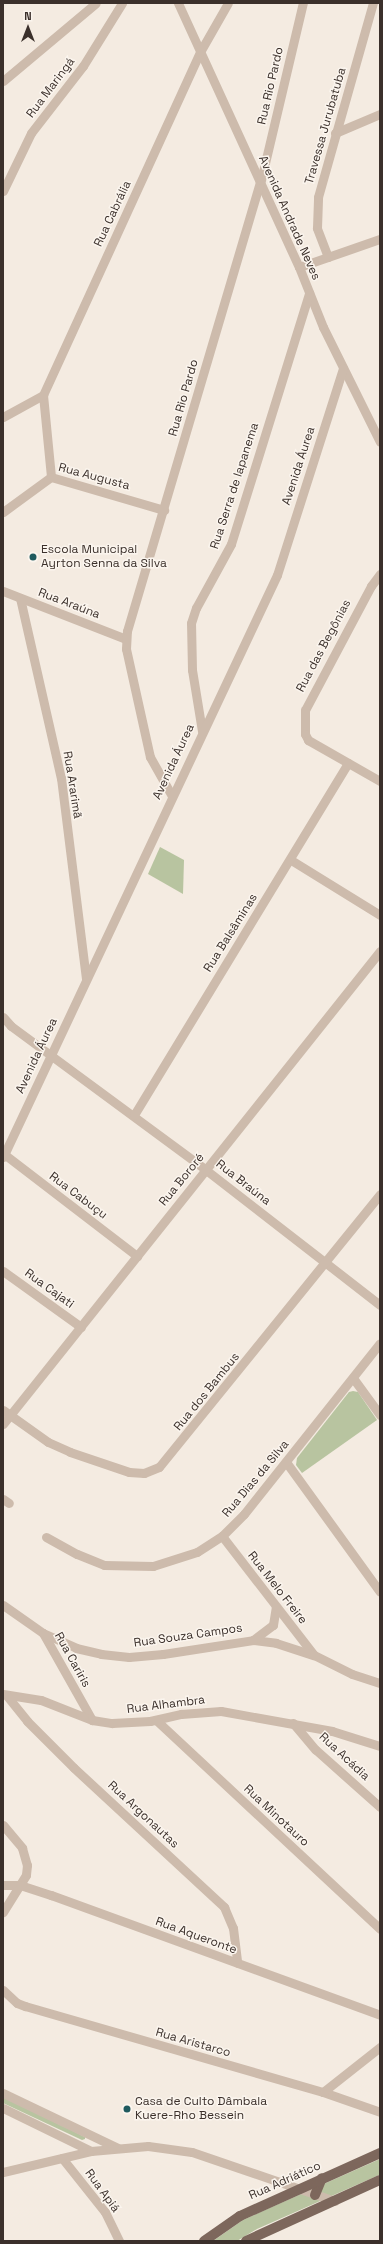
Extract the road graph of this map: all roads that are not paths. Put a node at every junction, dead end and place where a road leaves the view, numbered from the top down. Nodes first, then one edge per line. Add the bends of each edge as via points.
1 (96, 3) edge
2 (122, 3) edge
3 (178, 3) edge
4 (228, 3) edge
5 (303, 3) edge
6 (373, 3) edge
7 (200, 52) junction
8 (7, 72) edge
9 (3, 81) edge
10 (380, 114) edge
11 (334, 134) junction
12 (260, 180) junction
13 (3, 191) edge
14 (380, 239) edge
15 (328, 257) junction
16 (300, 267) junction
17 (309, 293) junction
18 (343, 368) junction
19 (43, 395) junction
20 (3, 417) edge
21 (380, 440) edge
22 (51, 477) junction
23 (164, 510) junction
24 (3, 512) edge
25 (380, 574) edge
26 (3, 591) edge
27 (20, 598) junction
28 (126, 640) junction
29 (202, 732) junction
30 (348, 763) junction
31 (380, 782) edge
32 (172, 796) junction
33 (290, 860) junction
34 (380, 915) edge
35 (380, 951) edge
36 (86, 978) junction
37 (3, 1017) edge
38 (7, 1024) edge
39 (51, 1053) junction
40 (134, 1115) junction
41 (4, 1156) edge
42 (206, 1170) junction
43 (380, 1194) edge
44 (137, 1256) junction
45 (326, 1262) junction
46 (3, 1271) edge
47 (380, 1305) edge
48 (81, 1327) junction
49 (380, 1344) edge
50 (353, 1378) junction
51 (7, 1413) edge
52 (380, 1415) edge
53 (3, 1424) edge
54 (286, 1462) junction
55 (222, 1536) junction
56 (46, 1537) dead end
57 (380, 1592) edge
58 (3, 1605) edge
59 (276, 1607) junction
60 (43, 1633) junction
61 (253, 1640) junction
62 (314, 1655) junction
63 (380, 1683) edge
64 (5, 1695) edge
65 (92, 1720) junction
66 (156, 1720) junction
67 (293, 1723) junction
68 (380, 1746) edge
69 (380, 1808) edge
70 (3, 1825) edge
71 (3, 1885) edge
72 (20, 1885) junction
73 (3, 1912) edge
74 (380, 1929) edge
75 (237, 1963) junction
76 (3, 1990) edge
77 (380, 2015) edge
78 (380, 2047) edge
79 (323, 2092) junction
80 (3, 2094) edge
81 (3, 2108) edge
82 (380, 2112) edge
83 (118, 2148) junction
84 (91, 2151) junction
85 (380, 2153) edge
86 (62, 2158) junction
87 (3, 2172) edge
88 (322, 2178) junction
89 (380, 2180) edge
90 (302, 2187) junction
91 (315, 2195) junction
92 (334, 2201) junction
93 (119, 2241) edge
94 (204, 2241) edge
95 (246, 2241) edge

1 - 8 street
2 - 13 street, Rua Maringá via 83,66 31,134
3 - 7 street, Avenida Andrade Neves
4 - 7 street, Rua Cabrália
5 - 12 street, Rua Rio Pardo
6 - 11 street, Travessa Jurubatuba
7 - 12 street, Avenida Andrade Neves
7 - 19 street, Rua Cabrália
8 - 9 street
10 - 11 street
11 - 15 street, Travessa Jurubatuba via 316,213 317,228
12 - 16 street, Avenida Andrade Neves
12 - 23 street, Rua Rio Pardo
14 - 15 street
15 - 16 street
16 - 17 street, Avenida Andrade Neves
17 - 18 street, Avenida Andrade Neves
17 - 29 street, Rua Serra de Iapanema via 231,544 191,622 192,670
18 - 21 street, Avenida Andrade Neves
18 - 29 street, Avenida Áurea via 277,575
19 - 20 street
19 - 22 street
22 - 23 street, Rua Augusta
22 - 24 street, Rua Augusta
23 - 28 street, Rua Rio Pardo
25 - 30 street, Rua das Begônias via 306,706 305,734 308,740
26 - 27 street, Rua Araúna
27 - 28 street, Rua Araúna
27 - 36 street, Rua Ararimã via 61,778
28 - 32 street, Rua Rio Pardo via 150,757
29 - 32 street, Avenida Áurea
30 - 31 street
30 - 33 street, Rua Balsâminas
32 - 36 street, Avenida Áurea
33 - 34 street
33 - 40 street, Rua Balsâminas
35 - 42 street, Rua Bororé
36 - 39 street, Avenida Áurea
37 - 38 street, Rua Braúna
38 - 39 street, Rua Braúna
39 - 40 street, Rua Braúna
39 - 41 street, Avenida Áurea
40 - 42 street, Rua Braúna
41 - 44 street, Rua Cabuçu
42 - 44 street, Rua Bororé
42 - 45 street, Rua Braúna
43 - 45 street, Rua dos Bambus
44 - 48 street, Rua Bororé
45 - 47 street, Rua Braúna
45 - 51 street, Rua dos Bambus via 166,1462 150,1472 129,1472 60,1448
46 - 48 street, Rua Cajati
48 - 51 street, Rua Bororé
49 - 50 street, Rua Dias da Silva
50 - 52 street
50 - 54 street, Rua Dias da Silva
51 - 53 street, Rua Bororé
54 - 55 street, Rua Dias da Silva via 244,1514
54 - 57 street
55 - 56 street, Rua Dias da Silva via 197,1552 177,1560 153,1566 128,1567 104,1565 90,1560
55 - 59 street, Rua Melo Freire
58 - 60 street, Rua Cariris
59 - 61 street via 273,1625
59 - 62 street, Rua Melo Freire
60 - 61 street, Rua Souza Campos via 76,1648 129,1657
60 - 65 street, Rua Cariris
61 - 62 street, Rua Souza Campos via 276,1643
62 - 63 street, Rua Souza Campos via 352,1674
64 - 65 street, Rua Alhambra via 41,1700
64 - 75 street, Rua Argonautas via 27,1722 74,1768 224,1907 233,1928
65 - 66 street, Rua Alhambra via 112,1723
66 - 67 street, Rua Alhambra via 181,1714 221,1711
66 - 74 street, Rua Minotauro
67 - 68 street, Rua Alhambra via 332,1731
67 - 69 street, Rua Acádia via 316,1750
70 - 72 street via 22,1848 26,1857 26,1875
71 - 72 street, Rua Aqueronte
72 - 73 street
72 - 75 street, Rua Aqueronte
75 - 77 street, Rua Aqueronte
76 - 79 street, Rua Aristarco via 17,2003 25,2006
78 - 79 street
79 - 82 street, Rua Aristarco
80 - 83 street
81 - 84 street
83 - 84 street
83 - 90 street via 148,2146 192,2152
84 - 86 street
85 - 88 main road, Rua Adriático
86 - 87 street
86 - 93 street, Rua Apiá via 105,2212
88 - 90 main road, Rua Adriático
88 - 91 main road
89 - 92 main road
90 - 91 street
90 - 94 main road, Rua Adriático via 240,2216
91 - 92 street
92 - 95 main road

